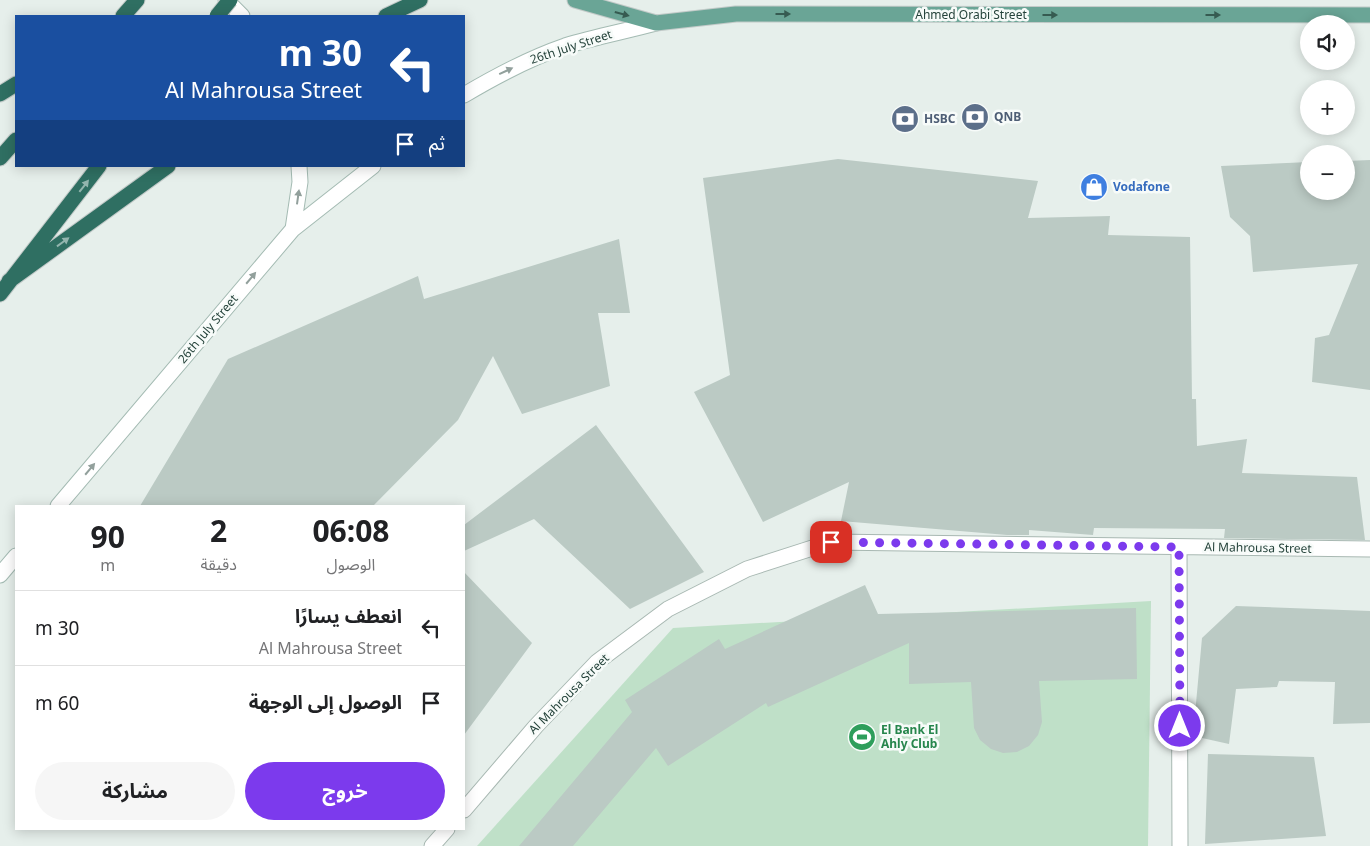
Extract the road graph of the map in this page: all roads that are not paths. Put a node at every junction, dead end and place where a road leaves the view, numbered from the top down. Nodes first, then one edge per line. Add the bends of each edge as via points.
1 (137, 0) edge
2 (228, 0) edge
3 (420, 0) edge
4 (575, 0) edge
5 (1370, 4) edge
6 (124, 15) edge
7 (218, 15) edge
8 (241, 15) edge
9 (388, 15) edge
10 (1363, 15) edge
11 (656, 23) junction
12 (15, 85) edge
13 (465, 93) edge
14 (0, 94) edge
15 (15, 141) edge
16 (0, 158) edge
17 (98, 167) edge
18 (167, 167) edge
19 (299, 167) edge
20 (372, 167) edge
21 (293, 228) junction
22 (9, 281) junction
23 (0, 294) edge
24 (59, 505) edge
25 (1179, 547) junction
26 (1370, 549) edge
27 (15, 557) edge
28 (0, 575) edge
29 (465, 809) edge
30 (446, 830) edge
31 (432, 846) edge
32 (1180, 846) edge

1 - 6 highway
2 - 7 highway, bridge
2 - 8 street
3 - 9 highway
4 -> 11 main road, Ahmed Orabi Street
5 - 10 main road
11 -> 10 main road, Ahmed Orabi Street via 736,14
13 -> 11 street, 26th July Street via 530,60 566,46
12 - 14 highway
15 - 16 highway
22 -> 17 highway
22 -> 18 highway
21 -> 19 street
20 - 21 street, 26th July Street
24 -> 21 street, 26th July Street
22 - 23 highway
25 - 26 street, Al Mahrousa Street
25 - 29 street, Al Mahrousa Street via 831,542 747,569 668,609 597,662 536,726
25 - 32 street
27 - 28 street
30 - 31 street

